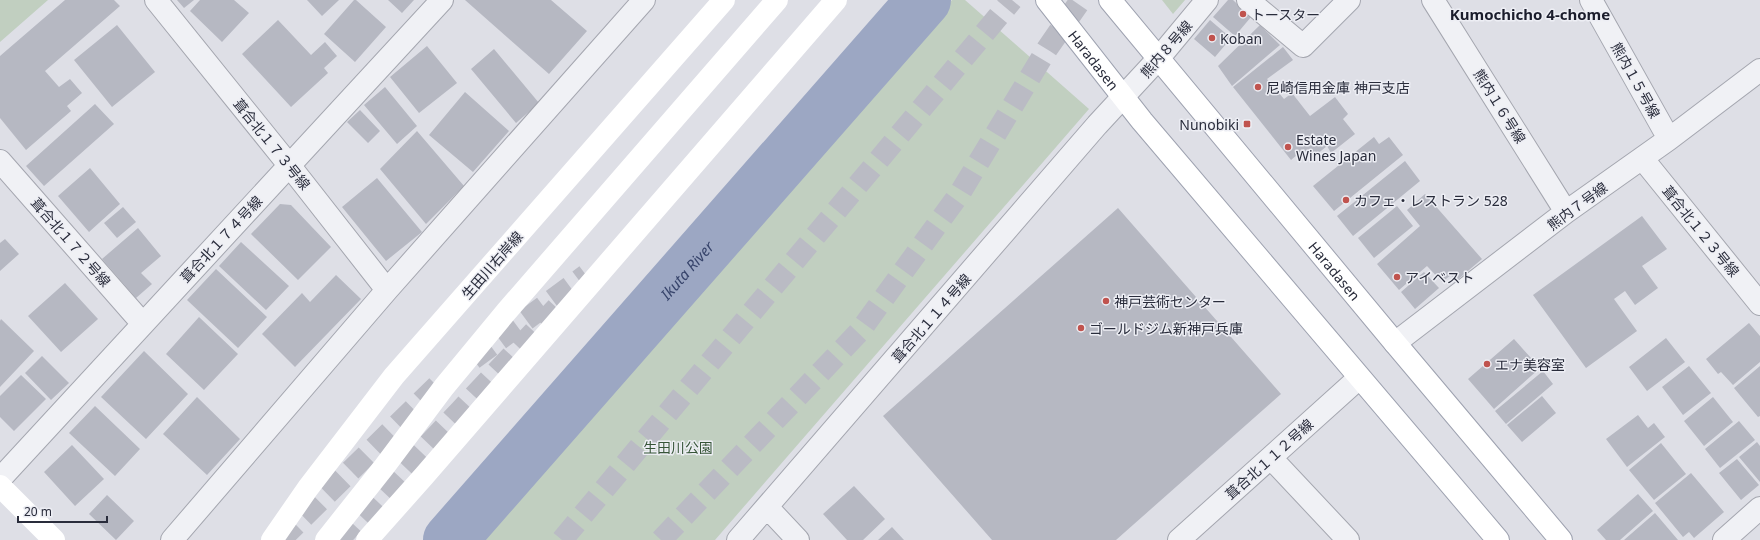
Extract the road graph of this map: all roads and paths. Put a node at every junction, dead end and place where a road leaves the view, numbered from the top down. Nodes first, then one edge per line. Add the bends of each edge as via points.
1 (156, 0) edge
2 (442, 0) edge
3 (644, 0) edge
4 (724, 0) edge
5 (777, 0) edge
6 (836, 0) edge
7 (1047, 0) edge
8 (1110, 0) edge
9 (1207, 0) edge
10 (1248, 0) edge
11 (1349, 0) edge
12 (1433, 0) edge
13 (1591, 0) edge
14 (1158, 59) junction
15 (1760, 70) edge
16 (1124, 96) junction
17 (1669, 139) junction
18 (1642, 158) junction
19 (0, 161) edge
20 (289, 165) junction
21 (1566, 212) junction
22 (387, 290) junction
23 (1760, 304) edge
24 (143, 324) junction
25 (1395, 343) junction
26 (1360, 378) junction
27 (1271, 458) junction
28 (0, 479) edge
29 (0, 486) edge
30 (767, 507) junction
31 (1760, 508) edge
32 (54, 540) edge
33 (172, 540) edge
34 (272, 540) edge
35 (326, 540) edge
36 (367, 540) edge
37 (738, 540) edge
38 (798, 540) edge
39 (1179, 540) edge
40 (1348, 540) edge
41 (1498, 540) edge
42 (1561, 540) edge
43 (1724, 540) edge

1 - 20 street, 葺合北１７３号線
2 - 20 street, 葺合北１７４号線
3 - 22 street
4 - 34 street, 生田川右岸線 via 394,376 308,488
5 - 35 street via 492,329
6 - 36 street
7 - 16 street, Haradasen
8 - 14 street, Haradasen
9 - 14 street, 熊内８号線
10 - 11 street via 1303,46
12 - 21 street, 熊内１６号線
13 - 17 street, 熊内１５号線
14 - 16 street, 熊内８号線
14 - 25 street, Haradasen
15 - 17 street, 熊内７号線
16 - 26 street, Haradasen
16 - 30 street, 葺合北１１４号線
17 - 18 street, 熊内７号線
18 - 21 street, 熊内７号線
18 - 23 street, 葺合北１２３号線
19 - 24 street, 葺合北１７２号線
20 - 22 street, 葺合北１７３号線
20 - 24 street, 葺合北１７４号線
21 - 25 street, 熊内７号線
22 - 33 street
24 - 28 street, 葺合北１７４号線
25 - 42 street, Haradasen
26 - 27 street, 葺合北１１２号線
26 - 41 street, Haradasen
27 - 39 street, 葺合北１１２号線
27 - 40 street
29 - 32 street
30 - 37 street, 葺合北１１４号線
30 - 38 street
31 - 43 street

